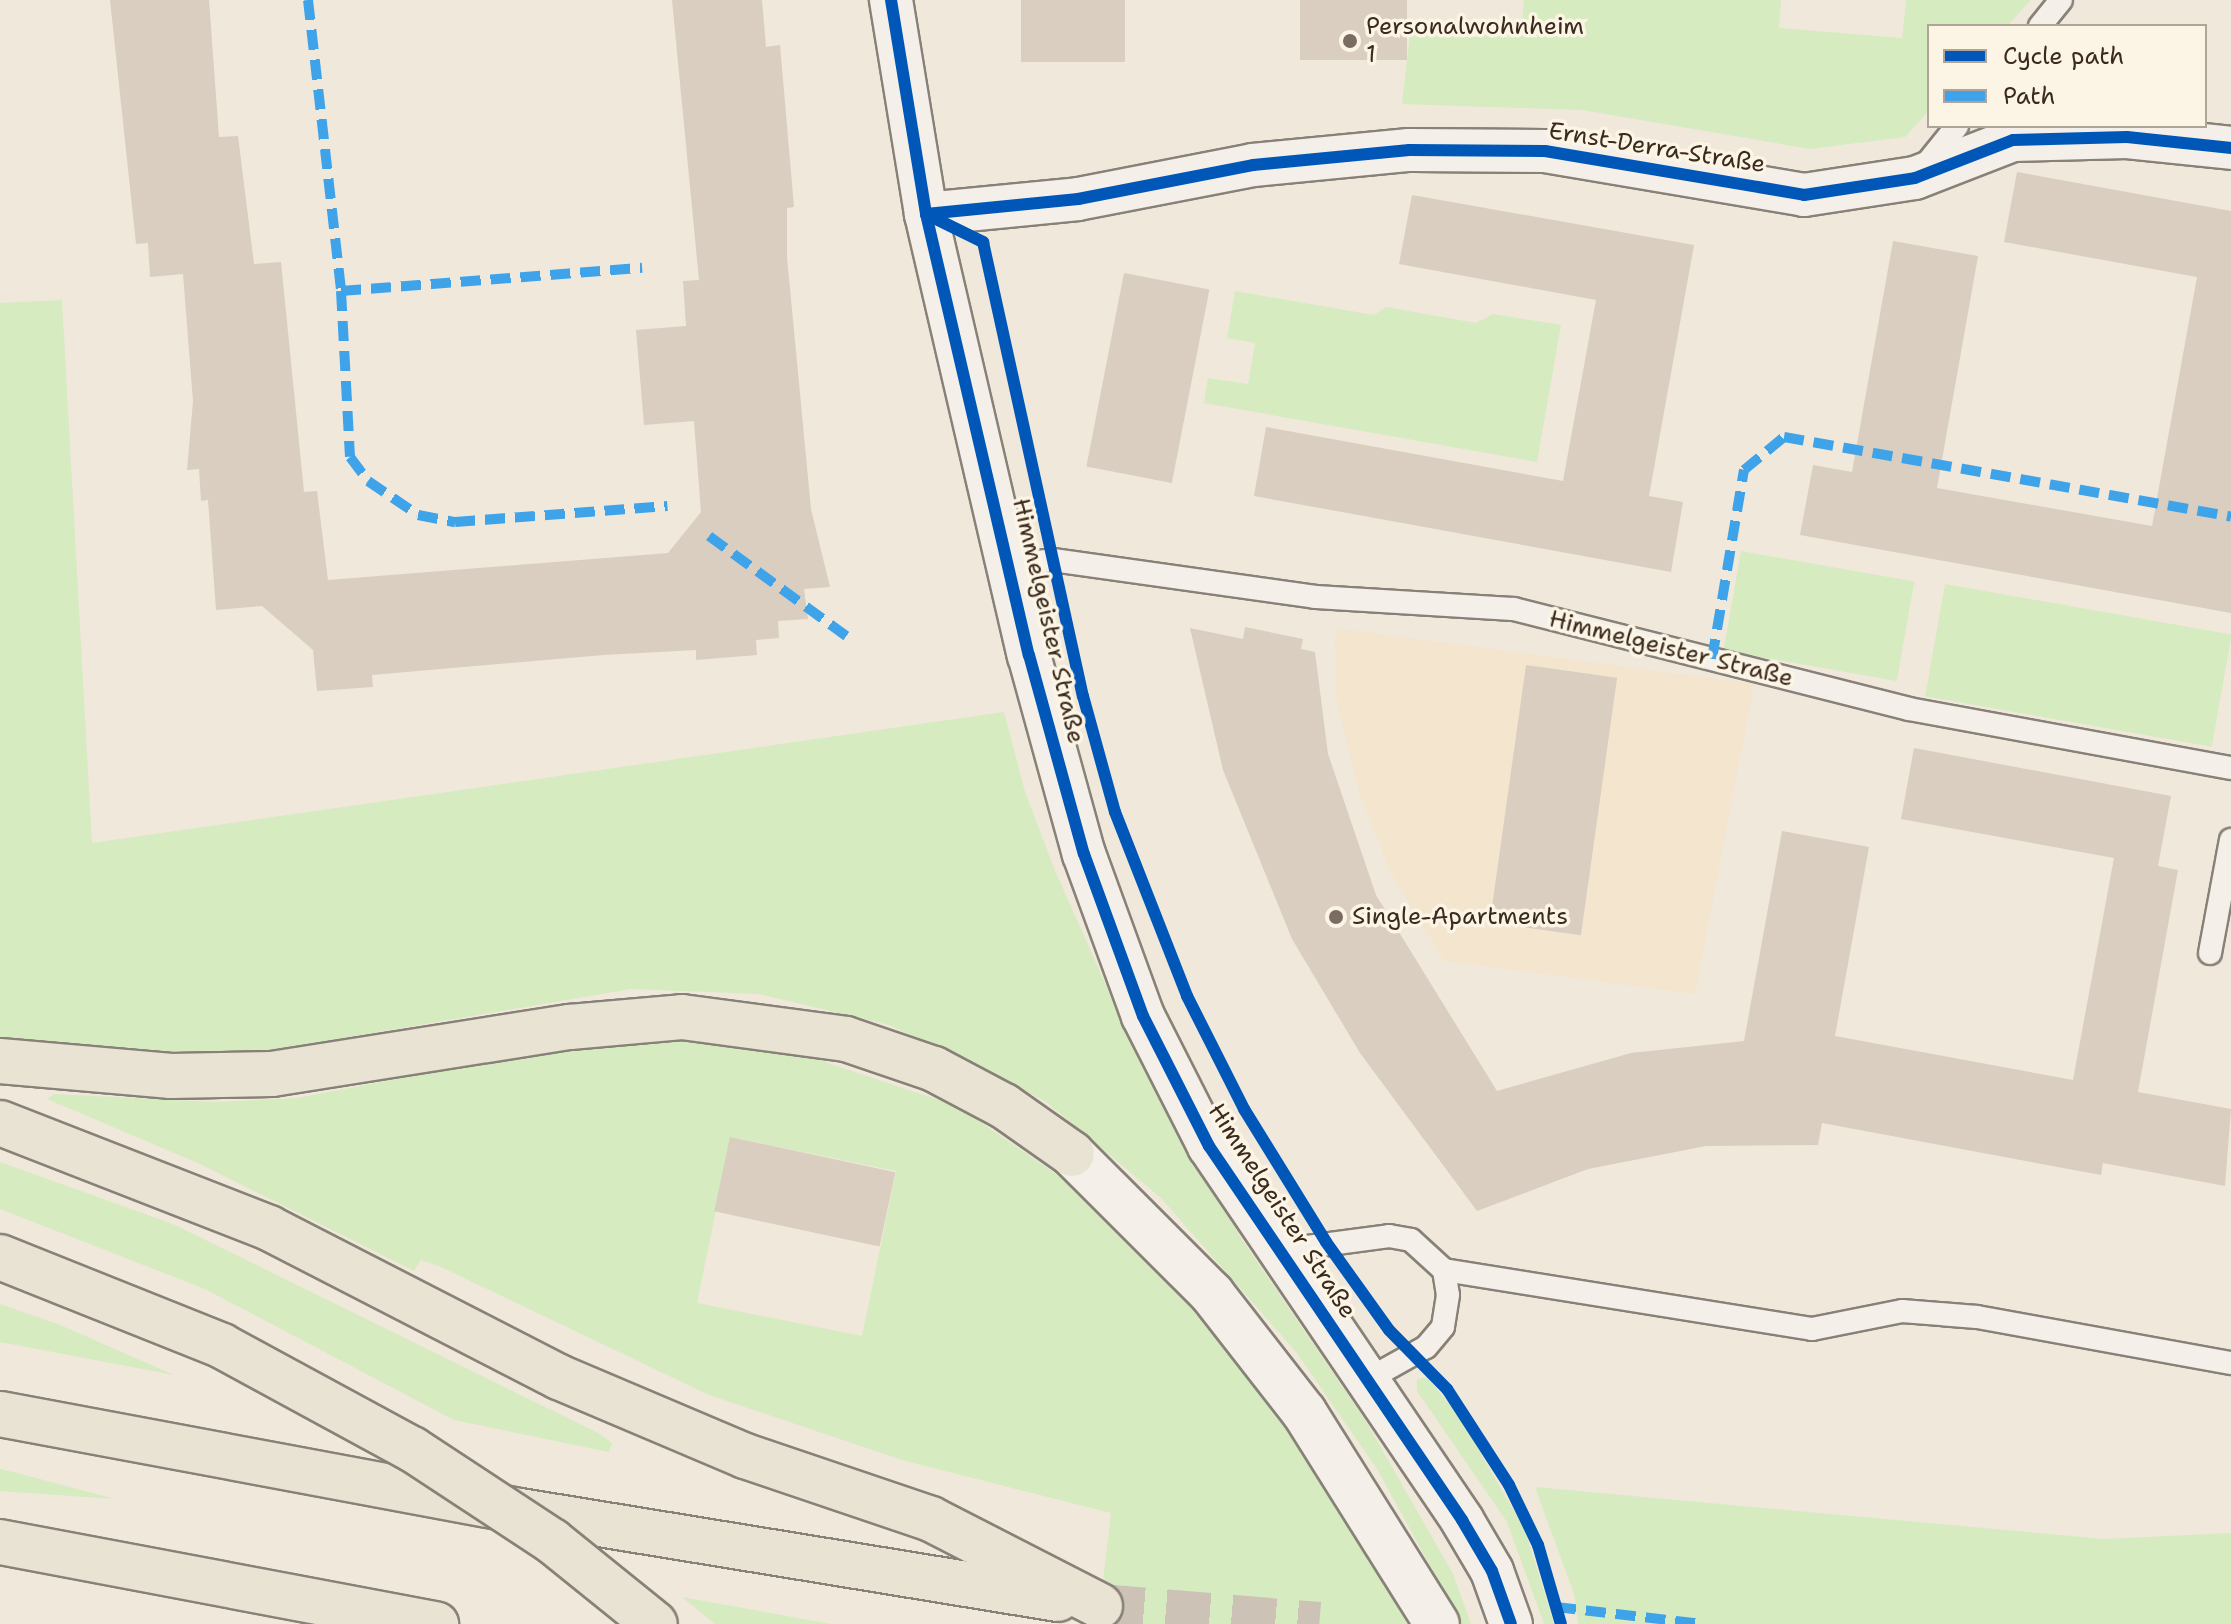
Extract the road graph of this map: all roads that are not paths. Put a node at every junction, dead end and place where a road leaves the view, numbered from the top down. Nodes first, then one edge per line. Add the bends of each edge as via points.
1 (891, 0) edge
2 (2061, 0) edge
3 (2042, 24) edge
4 (1955, 128) edge
5 (2231, 148) edge
6 (1915, 178) junction
7 (926, 214) junction
8 (1010, 565) junction
9 (2231, 768) edge
10 (2231, 840) edge
11 (2210, 953) dead end
12 (0, 1061) edge
13 (0, 1123) edge
14 (1072, 1154) joint
15 (1277, 1251) junction
16 (0, 1257) edge
17 (1444, 1270) junction
18 (2231, 1363) edge
19 (1367, 1380) junction
20 (0, 1414) edge
21 (0, 1542) edge
22 (436, 1624) edge
23 (655, 1624) edge
24 (1437, 1624) edge
25 (1511, 1624) edge

1 - 7 street, Himmelgeister Straße
2 - 3 lane
4 - 6 lane
5 - 6 street, Ernst-Derra-Straße via 2127,137 2013,140
6 - 7 street, Ernst-Derra-Straße via 1804,195 1545,151 1409,150 1253,165 1078,199
7 - 8 street, Himmelgeister Straße
8 - 9 lane, Himmelgeister Straße via 1053,560 1315,597 1514,609 1909,709
8 - 15 street, Himmelgeister Straße via 1084,854 1143,1016 1209,1146
10 - 11 lane
12 - 14 highway via 171,1076 272,1074 570,1027 682,1017 831,1036 920,1064 1004,1106
13 - 20 highway via 269,1228 559,1377 745,1456 931,1519 1100,1606 520,1511
14 - 24 street via 1192,1271 1304,1412
15 - 17 lane via 1389,1236 1411,1240
15 - 19 street, Himmelgeister Straße
16 - 23 highway, bridge via 222,1346 412,1449 552,1541
17 - 18 lane via 1812,1329 1902,1311 1977,1317
17 - 19 lane via 1448,1295 1443,1327 1426,1347
19 - 25 street, Himmelgeister Straße via 1492,1571
21 - 22 highway

